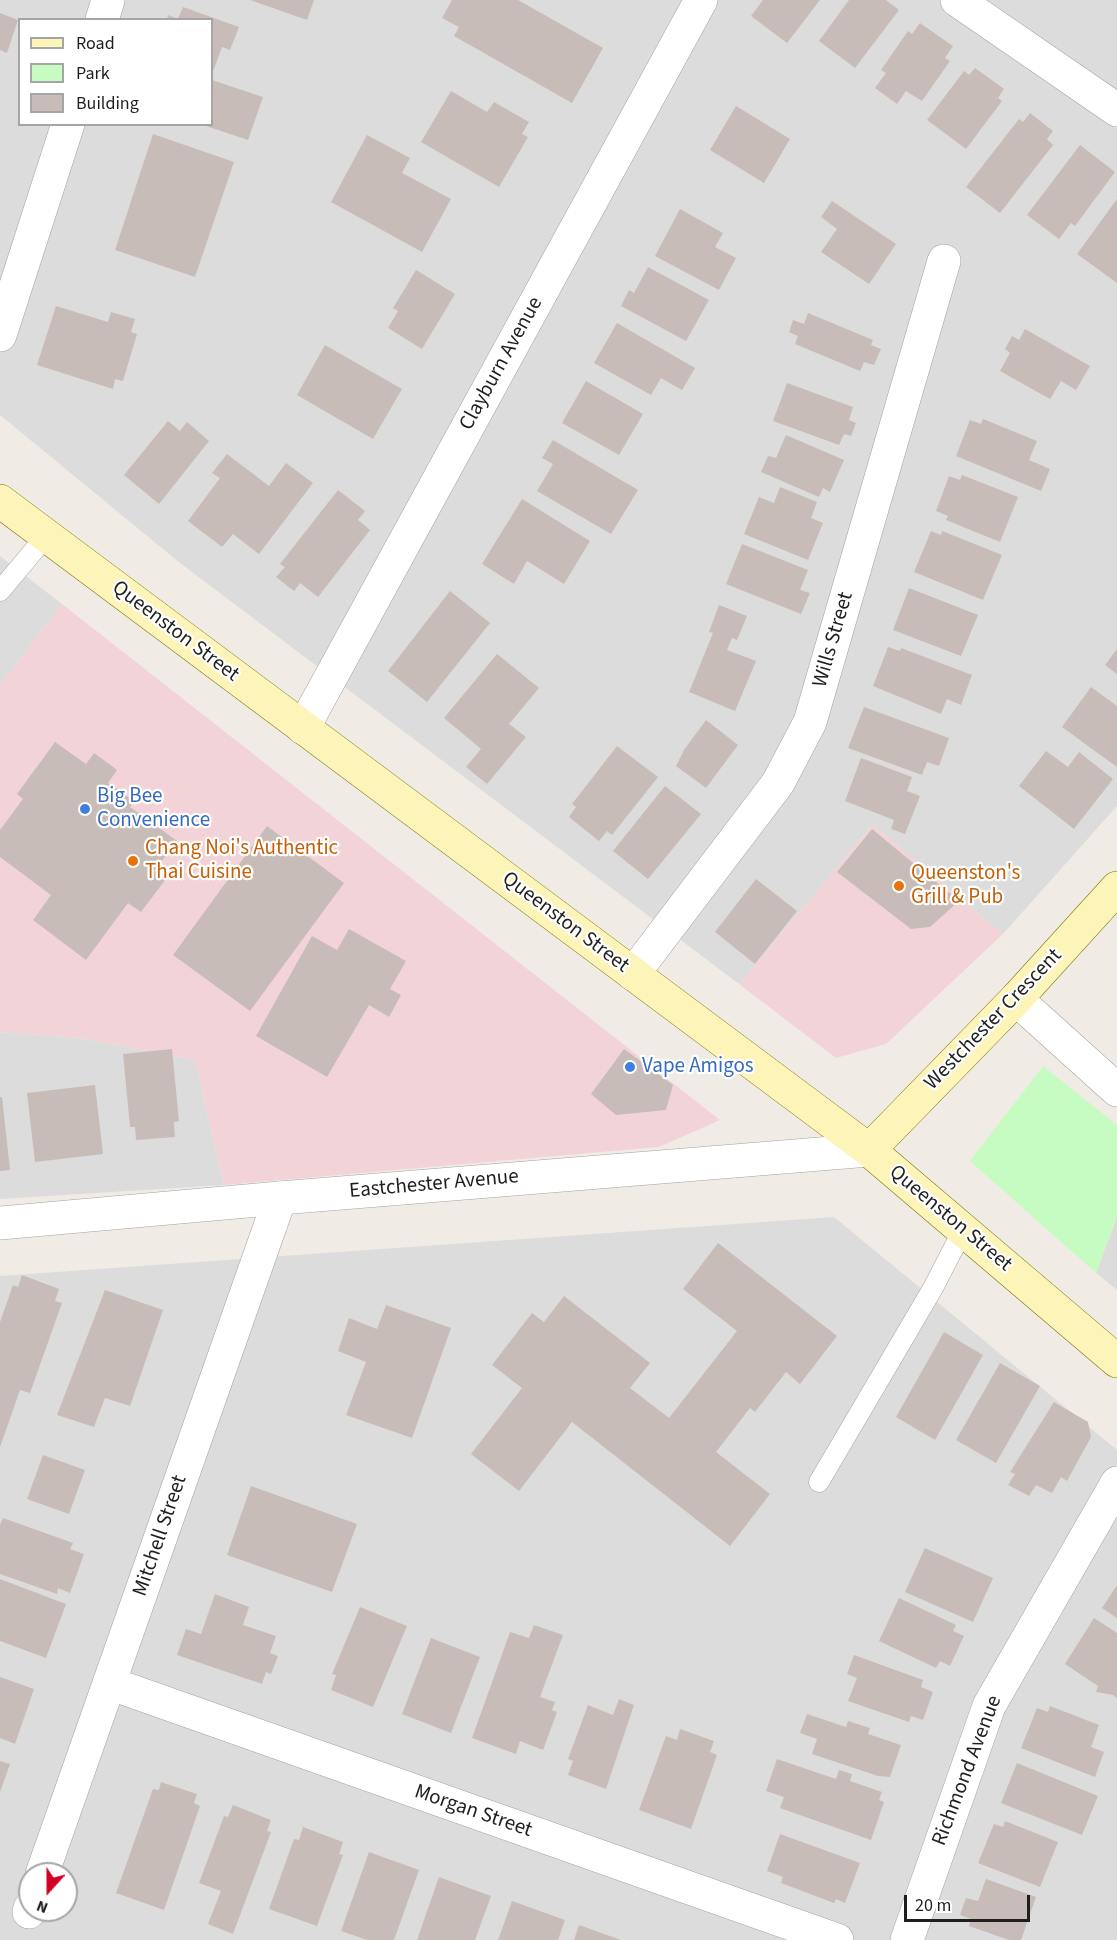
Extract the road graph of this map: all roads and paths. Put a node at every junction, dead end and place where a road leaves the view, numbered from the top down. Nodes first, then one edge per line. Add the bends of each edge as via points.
1 (108, 0) edge
2 (701, 0) edge
3 (957, 0) edge
4 (103, 18) edge
5 (1117, 110) edge
6 (67, 126) edge
7 (944, 261) dead end
8 (0, 335) edge
9 (0, 501) edge
10 (46, 536) junction
11 (0, 591) edge
12 (303, 728) junction
13 (1117, 888) edge
14 (633, 974) junction
15 (1016, 999) junction
16 (1117, 1090) edge
17 (869, 1150) junction
18 (280, 1198) junction
19 (0, 1223) edge
20 (963, 1230) junction
21 (1117, 1361) edge
22 (819, 1482) dead end
23 (1117, 1484) edge
24 (109, 1683) junction
25 (46, 1862) edge
26 (837, 1940) edge
27 (907, 1940) edge

1 - 4 street
2 - 12 street, Clayburn Avenue
3 - 5 street
6 - 8 street
7 - 14 street, Wills Street via 810,722 778,783
9 - 10 main road, Queenston Street
10 - 11 lane
10 - 12 main road, Queenston Street
12 - 14 main road, Queenston Street
13 - 15 main road, Westchester Crescent
14 - 17 main road, Queenston Street
15 - 16 street
15 - 17 main road, Westchester Crescent
17 - 18 street, Eastchester Avenue
17 - 20 main road, Queenston Street
18 - 19 street, Eastchester Avenue
18 - 24 street, Mitchell Street
20 - 21 main road, Queenston Street
20 - 22 lane
23 - 27 street, Richmond Avenue via 989,1706
24 - 25 street, Mitchell Street
24 - 26 street, Morgan Street

